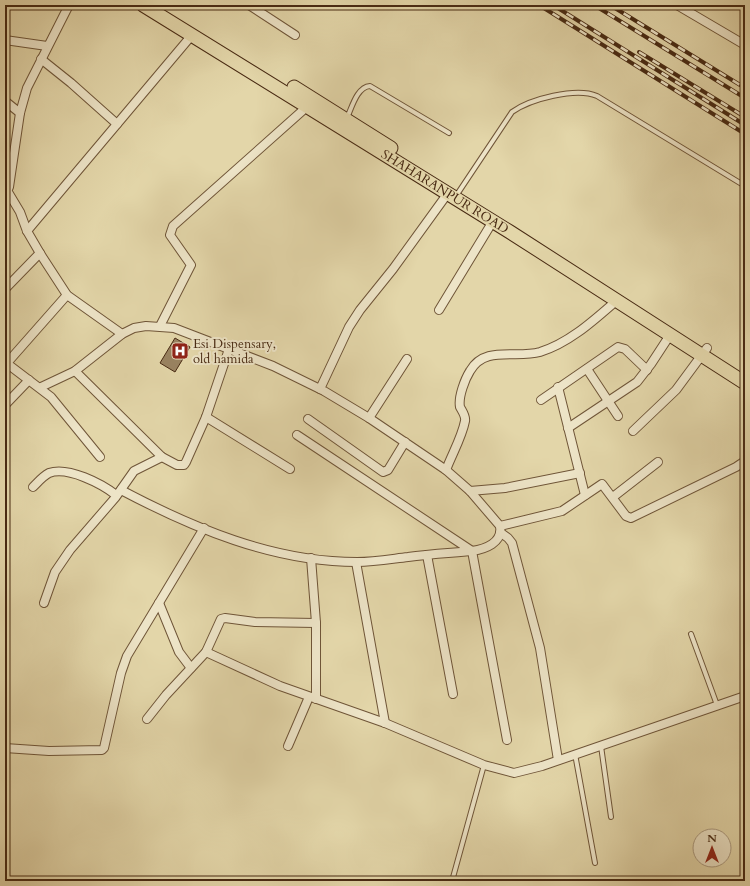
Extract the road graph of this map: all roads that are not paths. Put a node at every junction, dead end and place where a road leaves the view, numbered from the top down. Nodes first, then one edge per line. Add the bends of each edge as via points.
1 (70, 5) edge
2 (143, 5) edge
3 (159, 5) edge
4 (249, 5) edge
5 (677, 5) edge
6 (688, 8) edge
7 (295, 34) dead end
8 (192, 35) junction
9 (5, 40) edge
10 (745, 45) edge
11 (47, 46) junction
12 (41, 59) junction
13 (5, 101) edge
14 (311, 104) junction
15 (20, 113) junction
16 (346, 120) junction
17 (117, 124) junction
18 (449, 133) dead end
19 (745, 186) edge
20 (7, 189) edge
21 (454, 194) junction
22 (493, 221) junction
23 (28, 231) junction
24 (40, 253) junction
25 (5, 289) edge
26 (67, 295) junction
27 (616, 301) junction
28 (439, 310) dead end
29 (160, 326) junction
30 (122, 334) junction
31 (670, 335) junction
32 (229, 349) junction
33 (705, 352) junction
34 (407, 359) dead end
35 (6, 363) edge
36 (587, 369) junction
37 (647, 370) junction
38 (76, 371) junction
39 (745, 373) edge
40 (29, 380) junction
41 (745, 384) edge
42 (41, 388) junction
43 (558, 388) junction
44 (320, 389) junction
45 (541, 400) dead end
46 (608, 401) junction
47 (5, 405) edge
48 (618, 416) dead end
49 (206, 417) junction
50 (369, 418) junction
51 (308, 419) dead end
52 (568, 428) junction
53 (633, 431) dead end
54 (297, 435) dead end
55 (405, 442) junction
56 (100, 457) dead end
57 (162, 457) junction
58 (745, 460) edge
59 (658, 462) dead end
60 (290, 470) dead end
61 (446, 470) junction
62 (580, 473) junction
63 (32, 487) dead end
64 (470, 492) junction
65 (118, 493) junction
66 (585, 495) junction
67 (612, 497) junction
68 (204, 528) junction
69 (500, 530) junction
70 (472, 551) junction
71 (427, 555) junction
72 (311, 558) junction
73 (356, 562) junction
74 (44, 603) dead end
75 (159, 603) junction
76 (316, 623) junction
77 (691, 634) dead end
78 (206, 652) junction
79 (191, 668) junction
80 (453, 694) dead end
81 (745, 696) edge
82 (313, 698) junction
83 (717, 705) junction
84 (147, 719) dead end
85 (385, 723) junction
86 (507, 740) dead end
87 (601, 745) junction
88 (288, 746) dead end
89 (5, 748) edge
90 (575, 754) junction
91 (558, 760) junction
92 (484, 766) junction
93 (611, 817) dead end
94 (594, 863) dead end
95 (452, 881) edge

1 - 11 street
2 - 8 main road, SHAHARANPUR ROAD
3 - 14 main road, SHAHARANPUR ROAD
4 - 7 street
5 - 6 street
6 - 10 street
8 - 14 main road, SHAHARANPUR ROAD
8 - 17 street
9 - 11 street
11 - 12 street
12 - 15 street via 27,88
12 - 17 street
13 - 15 street
14 - 16 main road, SHAHARANPUR ROAD
14 - 21 main road, SHAHARANPUR ROAD
14 - 29 street via 173,226 170,235 191,265
15 - 20 street
16 - 18 lane via 360,91 370,86
16 - 21 main road, SHAHARANPUR ROAD
17 - 23 street
19 - 21 lane via 597,96 584,92 525,104 512,112
20 - 23 street
21 - 22 main road, SHAHARANPUR ROAD
21 - 33 main road, SHAHARANPUR ROAD
21 - 44 street via 360,310 349,327
22 - 27 main road, SHAHARANPUR ROAD
22 - 28 street
23 - 24 street
24 - 25 street
24 - 26 street
26 - 30 street
26 - 35 street
27 - 31 main road, SHAHARANPUR ROAD
27 - 61 street via 584,328 546,349 534,353 486,356 477,362 470,371 462,394 460,404 465,421
29 - 30 street via 134,328
29 - 32 street via 180,330
30 - 38 street
31 - 33 main road, SHAHARANPUR ROAD
31 - 37 street
32 - 44 street via 273,366
32 - 49 street
33 - 39 main road, SHAHARANPUR ROAD
33 - 41 main road, SHAHARANPUR ROAD
33 - 53 street via 676,390
34 - 50 street
35 - 40 street
36 - 37 street via 620,347
36 - 43 street
36 - 46 street
37 - 46 street via 637,382
38 - 42 street
38 - 57 street
40 - 42 street
40 - 47 street
42 - 56 street
43 - 45 street
43 - 52 street
44 - 50 street
46 - 48 street
46 - 52 street
49 - 57 street via 184,465 177,465
49 - 60 street
50 - 55 street
51 - 55 street via 383,472 388,470
52 - 62 street
54 - 70 street
55 - 61 street
57 - 65 street via 134,470
58 - 67 street via 736,467 631,518 626,516
59 - 67 street
61 - 64 street
62 - 64 street via 505,488
62 - 66 street
63 - 65 street via 50,473 61,472 98,482
64 - 69 street
65 - 68 street
65 - 74 street via 55,572
66 - 67 street via 602,484
66 - 69 street via 553,515
68 - 72 street via 264,551
68 - 75 street
69 - 70 street via 496,541 482,550
69 - 91 street via 512,543 540,648
70 - 71 street
70 - 86 street
71 - 73 street
71 - 80 street
72 - 73 street
72 - 76 street
73 - 85 street
75 - 79 street via 179,652
75 - 89 street via 123,666 103,750 49,751
76 - 78 street via 255,622 223,618 219,620
76 - 82 street
77 - 83 lane
78 - 79 street
78 - 82 street via 280,686
79 - 84 street
81 - 83 street
82 - 85 street
82 - 88 street
83 - 87 street
85 - 92 street
87 - 90 street
87 - 93 lane
90 - 91 street
90 - 94 lane
91 - 92 street via 514,774
92 - 95 lane

